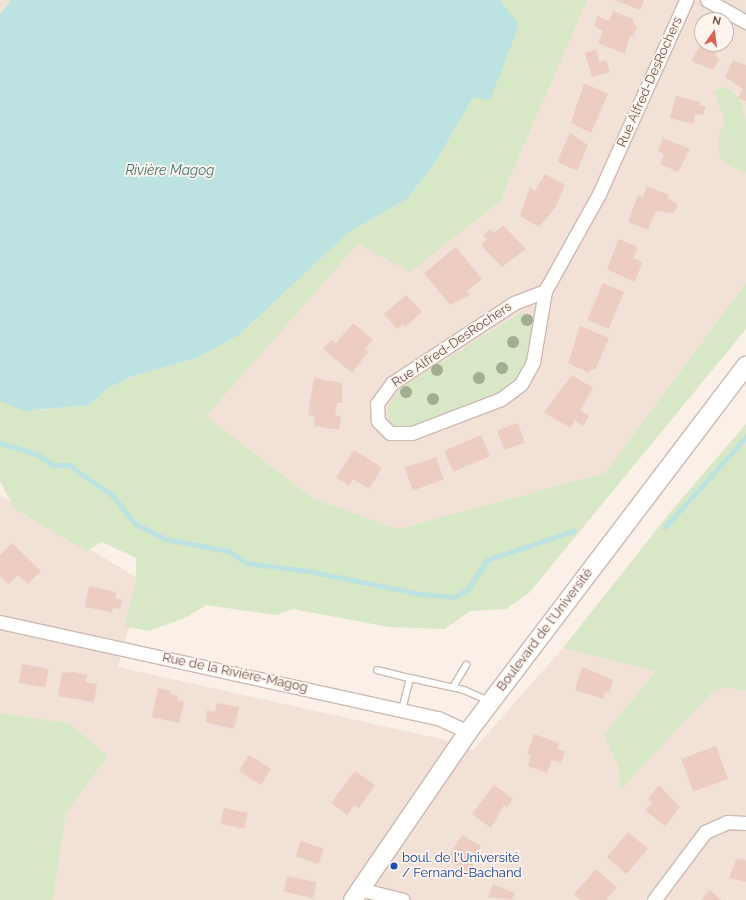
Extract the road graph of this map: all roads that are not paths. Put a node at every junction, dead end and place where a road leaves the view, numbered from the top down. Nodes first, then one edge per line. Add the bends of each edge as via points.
1 (686, 0) edge
2 (707, 0) edge
3 (746, 22) edge
4 (545, 291) junction
5 (746, 366) edge
6 (0, 622) edge
7 (466, 665) dead end
8 (376, 670) dead end
9 (410, 678) junction
10 (454, 687) junction
11 (491, 702) junction
12 (402, 710) junction
13 (468, 732) junction
14 (746, 823) edge
15 (356, 895) edge
16 (403, 900) edge
17 (654, 900) edge

1 - 4 street, Rue Alfred-DesRochers via 599,194
2 - 3 street
4 - 4 street, Rue Alfred-DesRochers via 533,362 512,392 412,433 390,433 378,421 377,404 392,383 514,303
5 - 11 street, Boulevard de l'Université
6 - 12 street, Rue de la Rivière-Magog
7 - 10 lane
8 - 9 lane
9 - 10 lane
9 - 12 lane
10 - 11 lane
11 - 13 street, Boulevard de l'Université
12 - 13 street, Rue de la Rivière-Magog via 445,720
13 - 15 street, Boulevard de l'Université
14 - 17 street via 727,822 705,832
15 - 16 street

